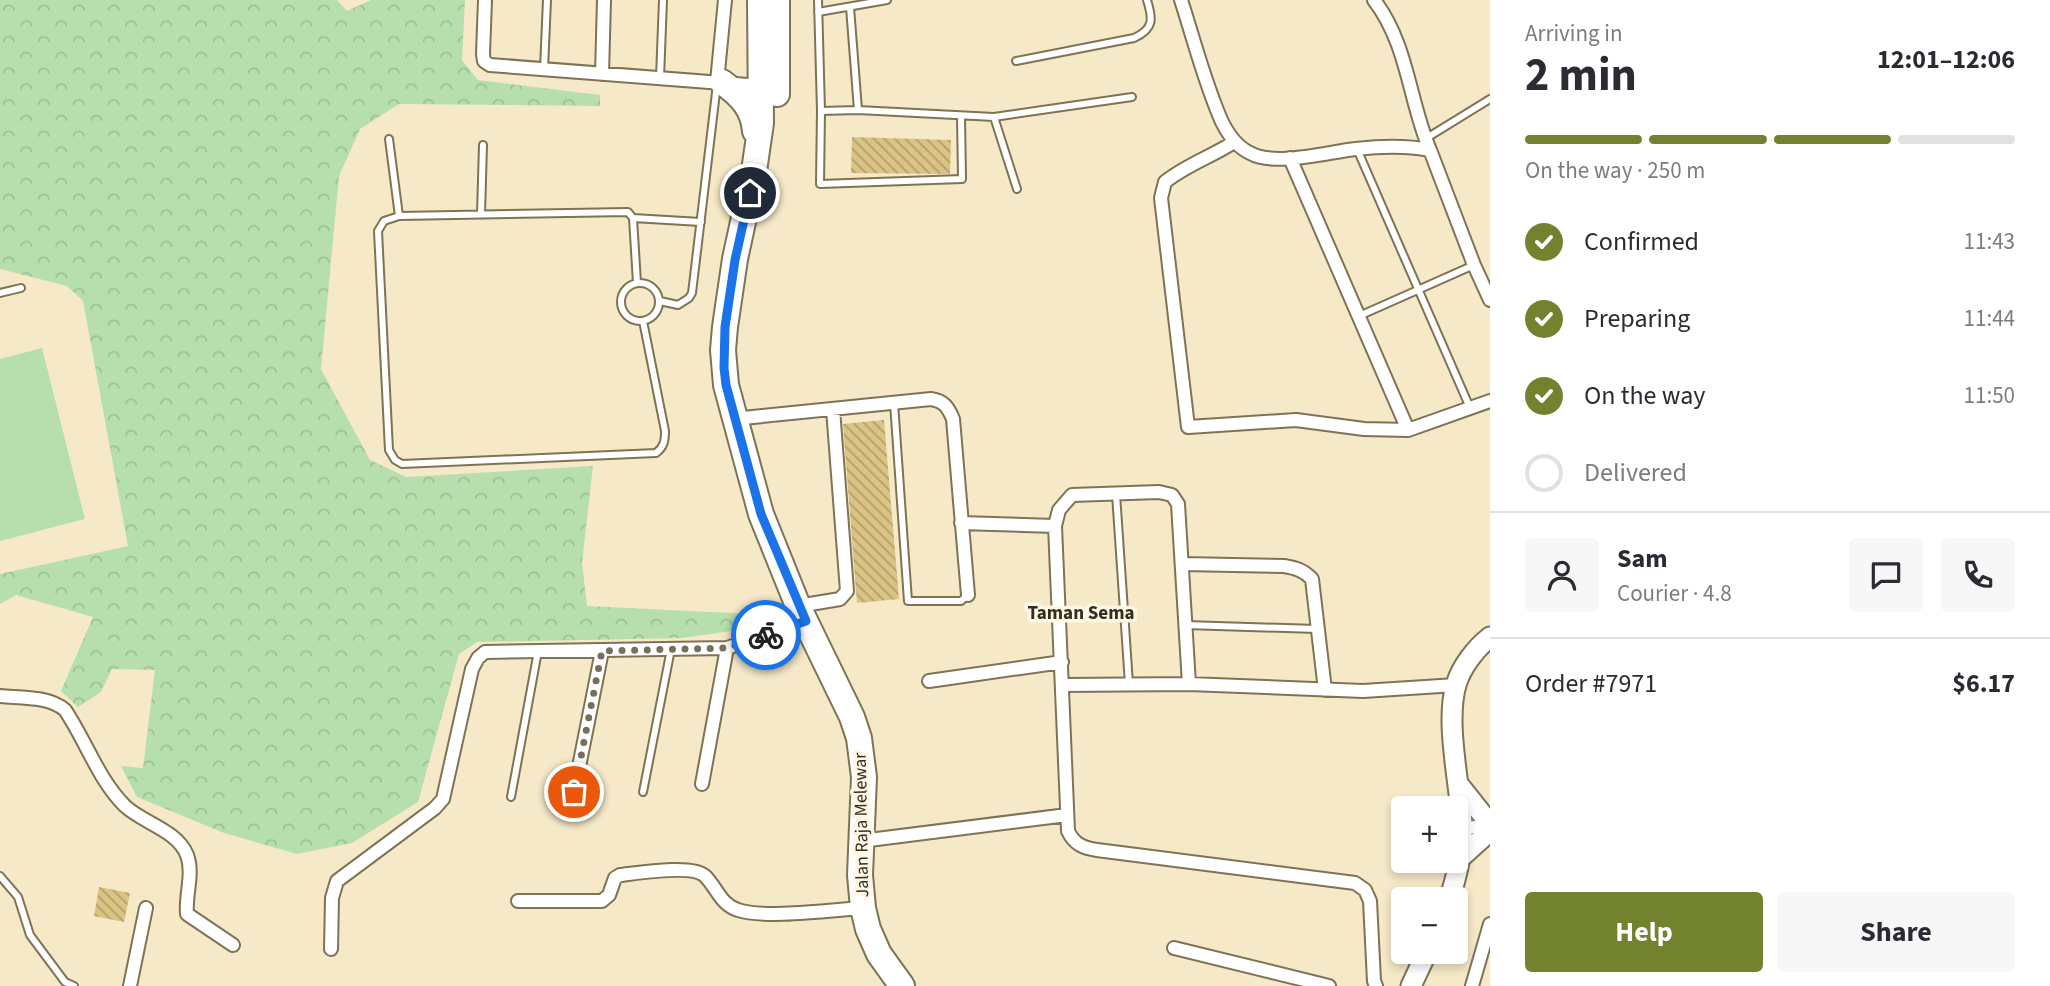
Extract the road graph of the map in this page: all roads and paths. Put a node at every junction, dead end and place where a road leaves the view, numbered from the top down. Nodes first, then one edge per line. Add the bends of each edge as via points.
1 (485, 0) edge
2 (547, 0) edge
3 (604, 0) edge
4 (663, 0) edge
5 (725, 0) edge
6 (760, 0) edge
7 (777, 0) edge
8 (818, 0) edge
9 (887, 0) edge
10 (1147, 0) edge
11 (1181, 0) edge
12 (1374, 0) edge
13 (850, 7) junction
14 (818, 12) junction
15 (769, 29) junction
16 (1016, 61) dead end
17 (544, 69) junction
18 (602, 74) junction
19 (660, 78) junction
20 (719, 82) junction
21 (761, 86) junction
22 (1132, 97) dead end
23 (1490, 99) edge
24 (858, 110) junction
25 (821, 111) junction
26 (961, 116) junction
27 (995, 117) junction
28 (389, 139) dead end
29 (1234, 142) junction
30 (483, 145) dead end
31 (1428, 145) junction
32 (1357, 149) junction
33 (1290, 158) junction
34 (754, 171) junction
35 (1017, 189) dead end
36 (481, 214) junction
37 (399, 216) junction
38 (633, 218) junction
39 (701, 222) junction
40 (1474, 265) junction
41 (638, 283) junction
42 (21, 288) dead end
43 (1418, 290) junction
44 (0, 293) edge
45 (1490, 300) edge
46 (660, 301) junction
47 (730, 302) junction
48 (1359, 316) junction
49 (643, 321) junction
50 (1490, 401) edge
51 (894, 403) junction
52 (833, 409) junction
53 (1471, 410) junction
54 (733, 419) junction
55 (1408, 430) junction
56 (1116, 492) junction
57 (961, 523) junction
58 (1055, 526) junction
59 (1182, 565) junction
60 (968, 595) joint
61 (802, 614) junction
62 (1185, 625) junction
63 (1319, 629) junction
64 (1490, 636) edge
65 (727, 648) junction
66 (671, 649) junction
67 (538, 651) junction
68 (602, 651) junction
69 (1062, 663) junction
70 (929, 681) dead end
71 (1129, 684) junction
72 (1189, 684) junction
73 (1063, 685) junction
74 (1456, 685) junction
75 (1325, 690) junction
76 (0, 696) edge
77 (702, 784) dead end
78 (1458, 784) junction
79 (574, 792) dead end
80 (643, 792) dead end
81 (1459, 796) edge
82 (511, 797) dead end
83 (1067, 814) junction
84 (1490, 827) edge
85 (1468, 828) edge
86 (861, 841) junction
87 (1468, 850) edge
88 (0, 876) edge
89 (518, 901) dead end
90 (146, 908) dead end
91 (863, 908) junction
92 (1490, 924) edge
93 (233, 945) dead end
94 (1174, 948) dead end
95 (331, 949) dead end
96 (1421, 964) edge
97 (74, 986) edge
98 (130, 986) edge
99 (902, 986) edge
100 (1329, 986) edge
101 (1376, 986) edge
102 (1410, 986) edge
103 (1472, 986) edge

1 - 17 street via 484,61
2 - 17 lane
3 - 18 street
4 - 19 lane
5 - 20 street
6 - 15 highway, Jalan Raja Melewar
7 - 15 highway, Jalan Raja Melewar
8 - 14 lane
9 - 13 lane
10 - 16 lane via 1153,16 1152,26 1144,34
11 - 29 street via 1222,123
12 - 31 street via 1398,40
13 - 14 lane
13 - 24 lane
14 - 25 lane
15 - 20 highway via 745,75
15 - 21 highway, Jalan Raja Melewar
15 - 47 highway, Jalan Raja Melewar via 777,114 772,159 749,256
17 - 18 street
18 - 19 street
19 - 20 street
20 - 21 street
20 - 34 highway via 744,99 752,113
20 - 39 lane
21 - 34 highway, Jalan Raja Melewar
22 - 27 lane
23 - 31 lane
24 - 25 lane
24 - 26 lane
25 - 26 lane via 820,184 962,178
26 - 27 lane
27 - 35 lane
28 - 37 lane
29 - 33 street via 1251,154
29 - 55 street via 1171,177 1161,198 1188,427 1296,421
30 - 36 lane
31 - 32 street
31 - 40 street
32 - 33 street
32 - 43 lane
33 - 48 street
34 - 47 highway, Jalan Raja Melewar
36 - 37 lane
36 - 38 lane via 620,210
37 - 49 lane via 384,221 378,231 387,433 389,450 402,464 656,453 662,449 665,431
38 - 39 lane
38 - 41 lane
39 - 46 lane via 692,293 678,305
40 - 43 lane
40 - 45 street
41 - 46 lane via 650,285
41 - 49 lane via 626,289 622,308 630,318
42 - 44 lane
43 - 48 lane
43 - 53 lane
46 - 49 lane via 657,312
47 - 54 highway, Jalan Raja Melewar via 724,368
48 - 55 street
50 - 53 street
51 - 52 street
51 - 57 street via 931,399 948,407 953,419
51 - 60 lane via 908,601 961,601
52 - 54 street
52 - 61 street via 848,591 840,599
53 - 55 street
54 - 61 highway, Jalan Raja Melewar via 761,514
56 - 58 street via 1072,495 1059,510
56 - 59 street via 1172,495 1178,504
56 - 71 lane
57 - 58 street
57 - 60 street
58 - 69 street
59 - 62 street
59 - 63 street via 1297,568 1312,579
61 - 65 street
61 - 86 highway, Jalan Raja Melewar via 859,737
62 - 63 lane
62 - 72 street
63 - 75 street
64 - 74 street via 1466,662
65 - 66 street
65 - 77 street
66 - 68 street
66 - 80 lane
67 - 68 street
67 - 82 lane
67 - 95 street via 485,652 478,657 443,799 337,880
68 - 79 street
69 - 70 street
69 - 73 street
71 - 72 street
71 - 73 street
72 - 75 street
73 - 83 street
74 - 75 street
74 - 78 street via 1453,737
76 - 93 street via 43,701 65,710 117,797 186,852 190,869 187,914
78 - 81 street
78 - 84 street
83 - 86 street
83 - 101 street via 1072,839 1087,849 1362,886 1370,901
84 - 85 street
84 - 87 street
86 - 91 highway, Jalan Raja Melewar
88 - 97 lane via 18,897 30,935 65,982
89 - 91 street via 602,901 620,875 694,870 707,878 724,902 741,911
90 - 98 street
91 - 99 highway, Jalan Raja Melewar via 879,954
92 - 103 street
94 - 100 street
96 - 102 street

